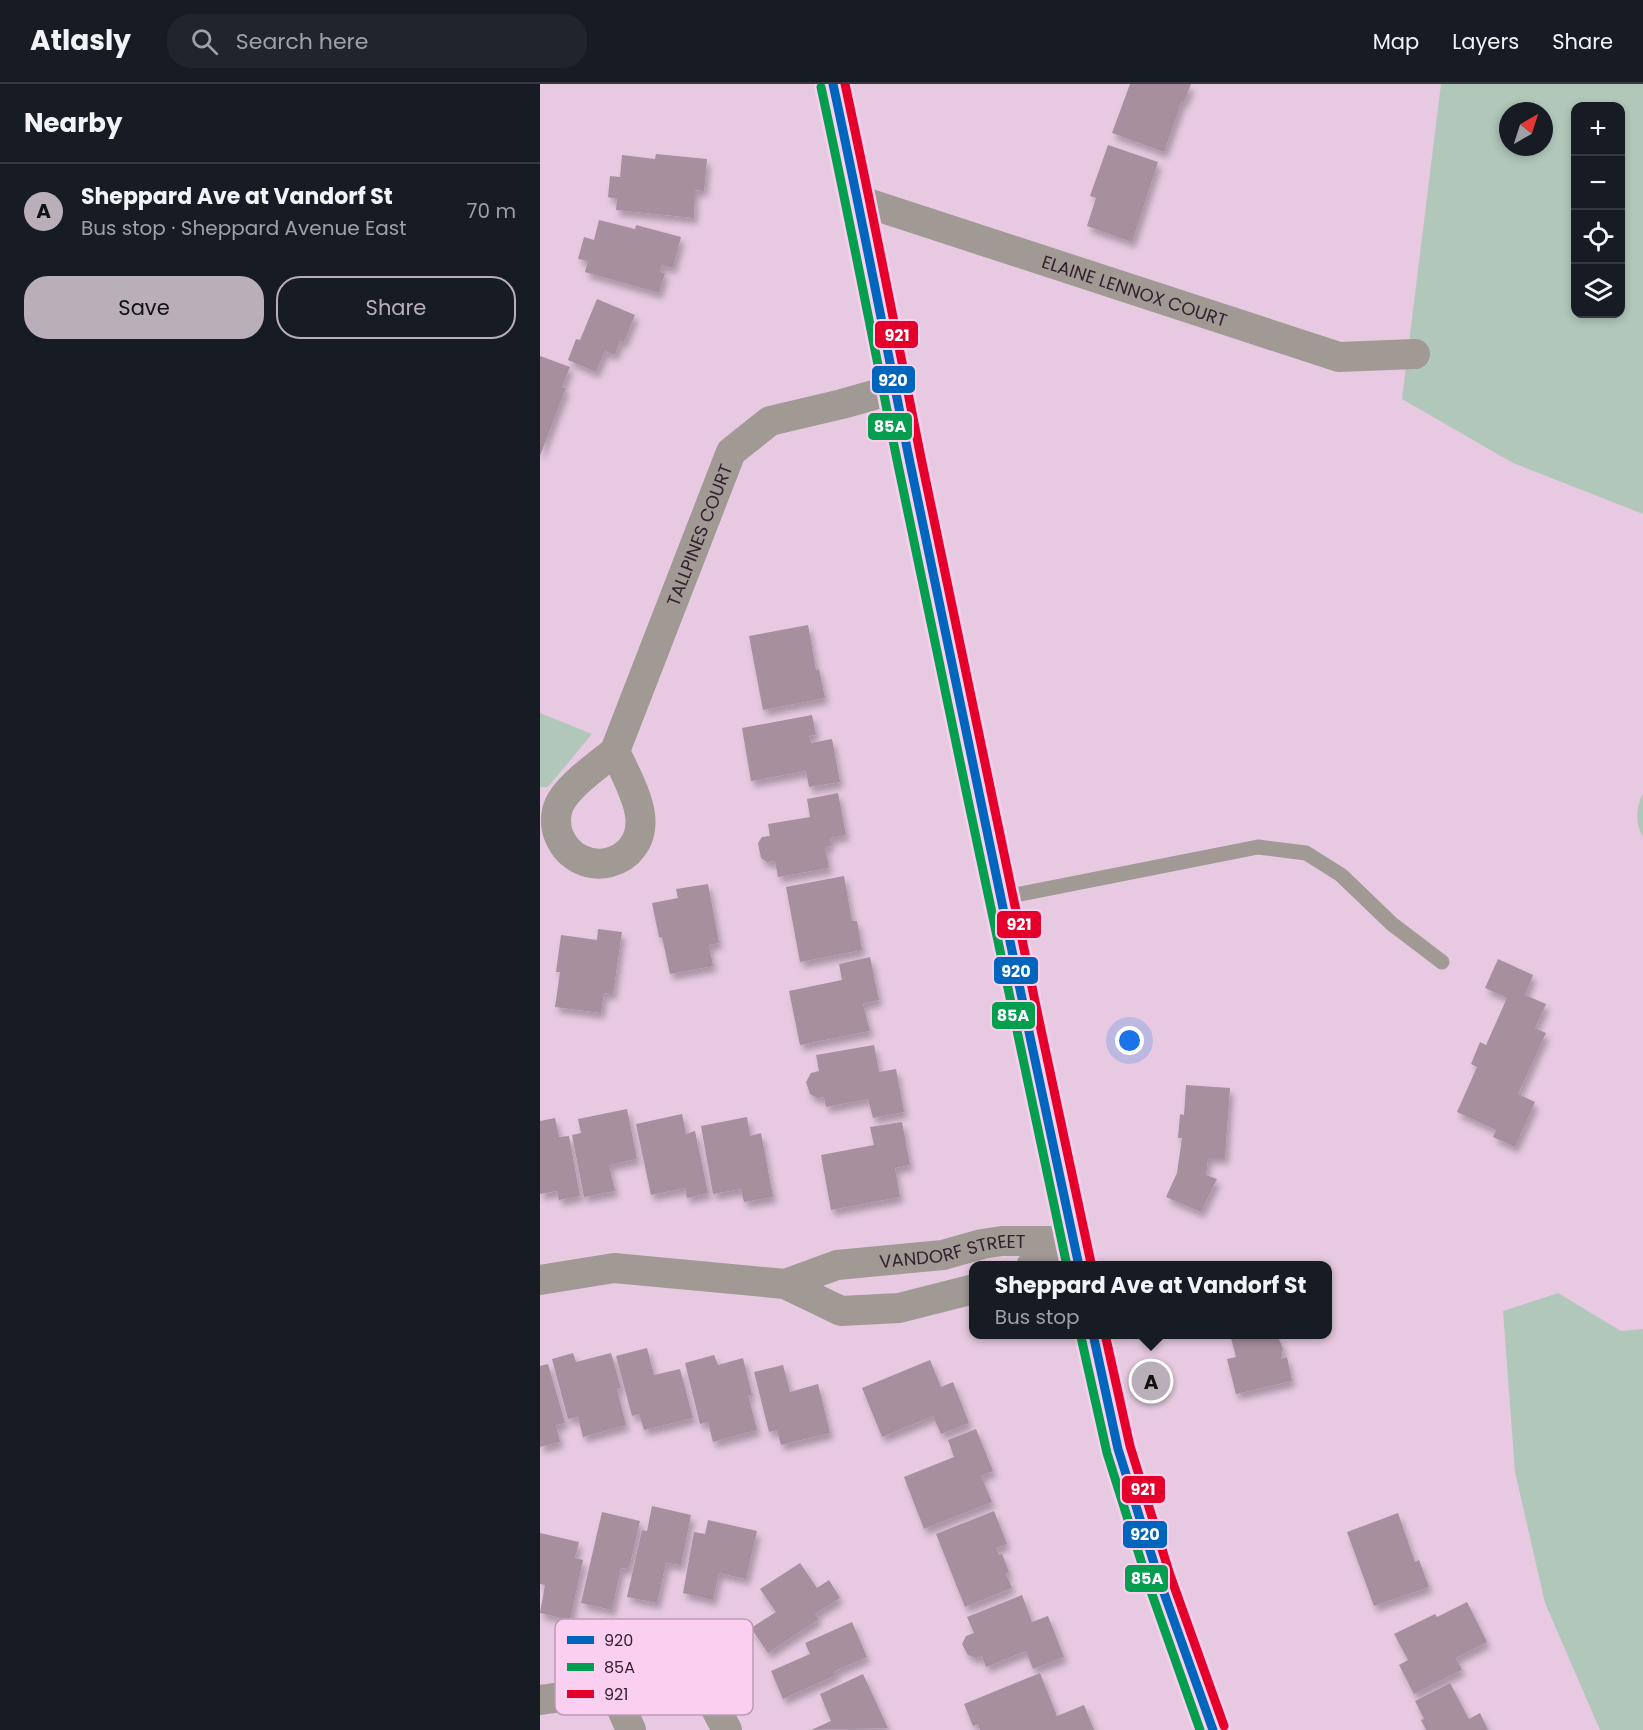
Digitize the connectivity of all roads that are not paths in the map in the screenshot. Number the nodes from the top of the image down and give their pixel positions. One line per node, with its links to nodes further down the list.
1 (833, 84): 2 (main road)
2 (858, 200): 3 (street, ELAINE LENNOX COURT); 4 (main road)
3 (1415, 354)
4 (895, 389): 5 (street, TALLPINES COURT); 6 (main road)
5 (615, 751)
6 (1000, 898): 7 (lane); 8 (main road)
7 (1442, 962)
8 (1077, 1253): 9 (street, VANDORF STREET); 11 (street, VANDORF STREET)
9 (1049, 1261)
10 (540, 1280): 11 (street, VANDORF STREET)
11 (785, 1284): 12 (street, VANDORF STREET)
12 (969, 1290)
13 (1094, 1339): 20 (main road)
14 (555, 1698): 15 (street)
15 (540, 1700)
16 (625, 1715): 18 (street)
17 (719, 1715): 19 (street)
18 (632, 1730)
19 (727, 1730)
20 (1213, 1730)

